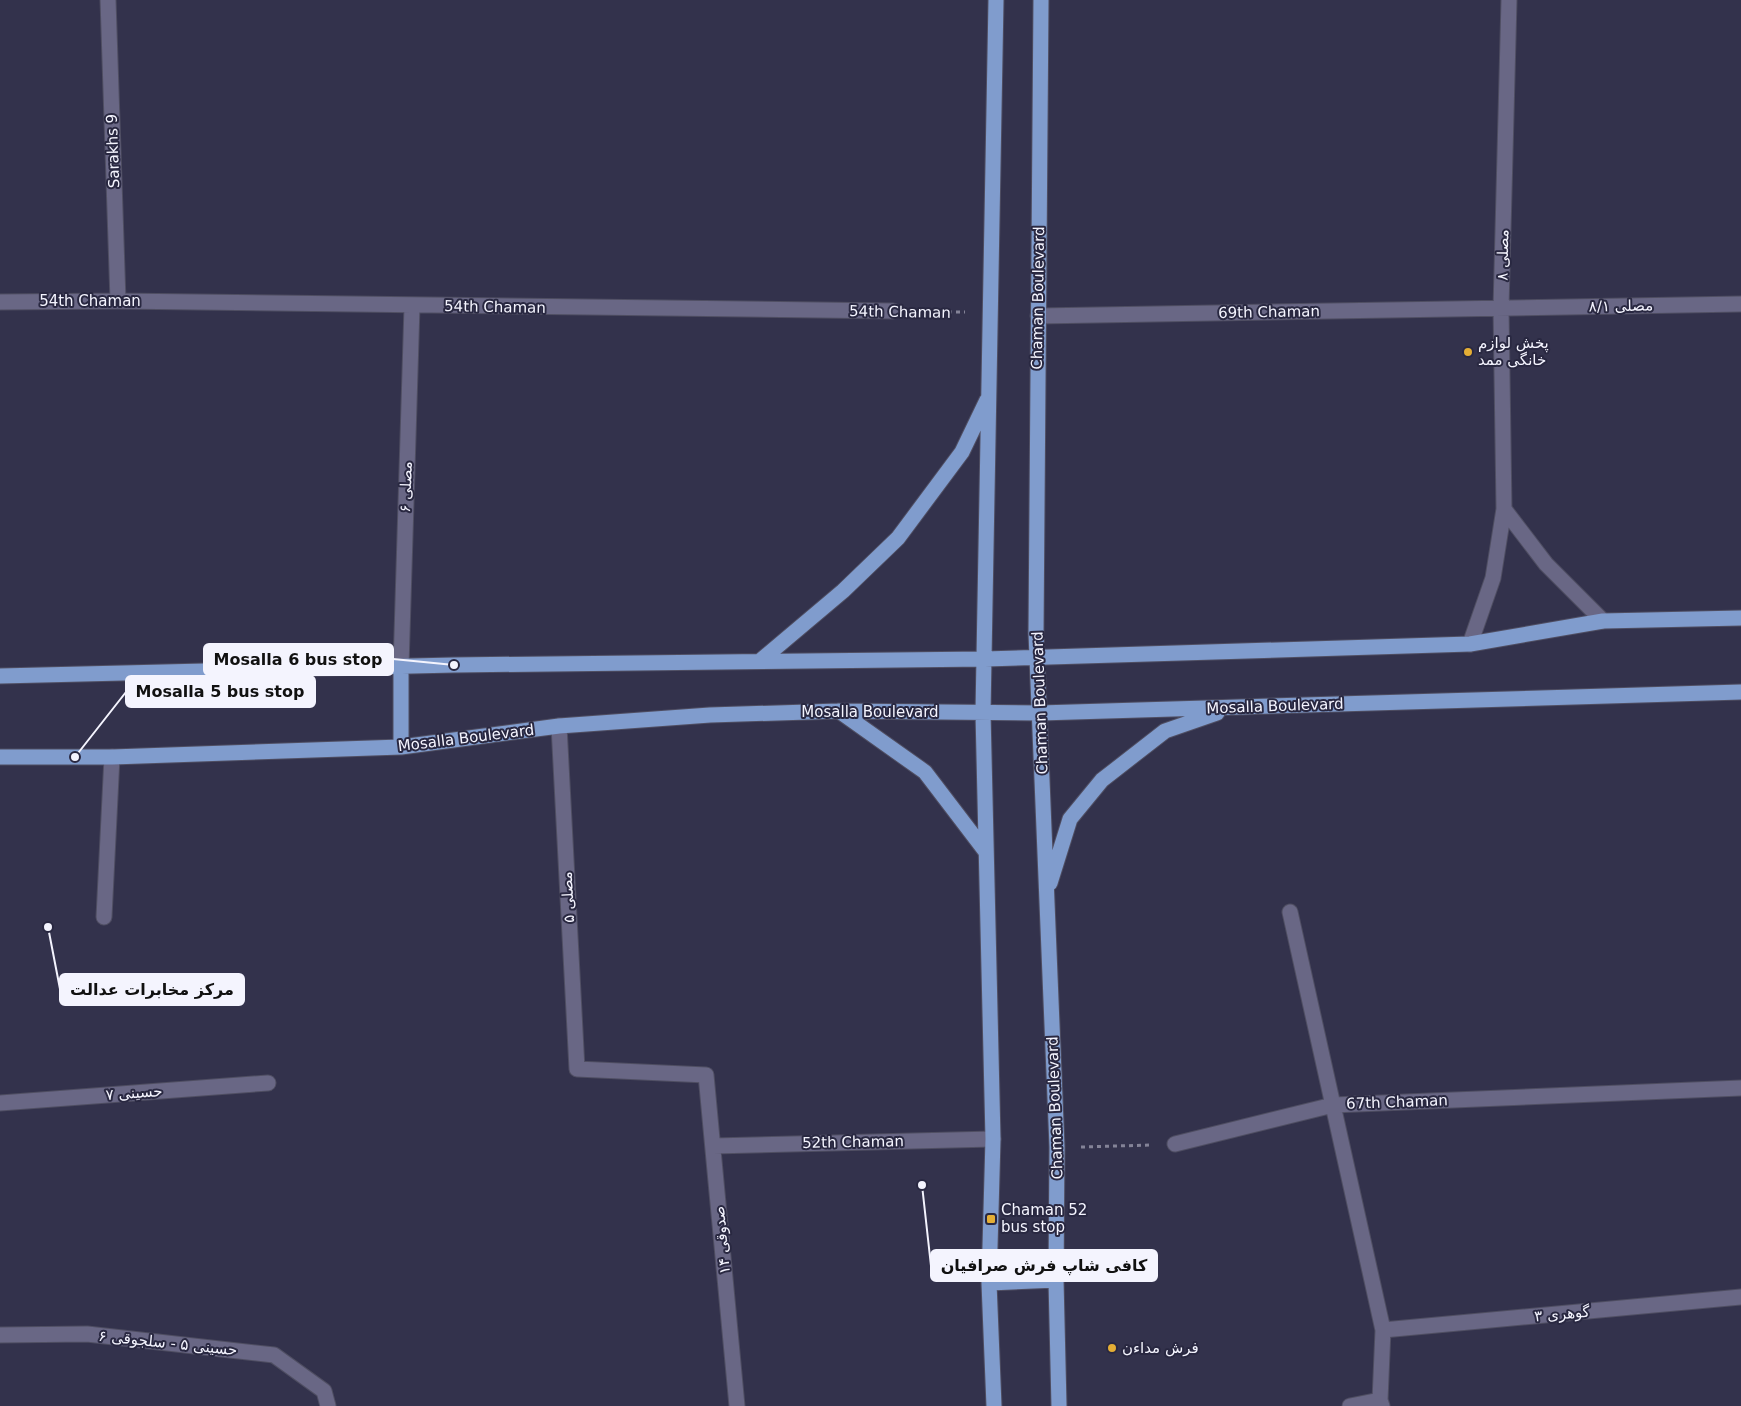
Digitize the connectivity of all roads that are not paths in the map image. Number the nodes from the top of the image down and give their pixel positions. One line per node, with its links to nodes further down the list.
1 (108, 0): 5 (street, Sarakhs 9)
2 (996, 0): 12 (main road)
3 (1041, 0): 11 (main road, Chaman Boulevard)
4 (1509, 0): 9 (street, مصلی ۸)
5 (118, 301): 6 (street, 54th Chaman); 8 (street, 54th Chaman)
6 (0, 302)
7 (1741, 304): 9 (street, مصلی ۸/۱)
8 (412, 306): 10 (street, 54th Chaman); 20 (street, مصلی ۶)
9 (1501, 308): 11 (street, 69th Chaman); 13 (street, مصلی ۸)
10 (893, 312)
11 (1038, 316): 17 (main road, Chaman Boulevard)
12 (989, 396): 18 (main road); 19 (main road)
13 (1504, 509): 15 (street); 16 (street, مصلی ۸)
14 (1741, 618): 15 (main road)
15 (1604, 621): 16 (main road)
16 (1470, 644): 17 (main road)
17 (1038, 657): 18 (main road); 26 (main road, Chaman Boulevard)
18 (985, 659): 19 (main road); 25 (main road)
19 (760, 661): 20 (main road)
20 (401, 667): 21 (main road); 28 (main road)
21 (0, 676)
22 (1741, 692): 23 (main road, Mosalla Boulevard)
23 (1230, 708): 26 (main road, Mosalla Boulevard); 32 (main road)
24 (839, 711): 25 (main road, Mosalla Boulevard); 27 (main road, Mosalla Boulevard); 31 (main road)
25 (983, 713): 26 (main road, Mosalla Boulevard); 31 (main road)
26 (1040, 714): 32 (main road, Chaman Boulevard)
27 (559, 726): 28 (main road, Mosalla Boulevard); 35 (street, مصلی ۵)
28 (401, 747): 30 (main road, Mosalla Boulevard)
29 (0, 757): 30 (main road, Mosalla Boulevard)
30 (112, 757): 34 (street)
31 (986, 852): 40 (main road)
32 (1047, 894): 43 (main road, Chaman Boulevard)
33 (1290, 912): 39 (street)
34 (104, 917)
35 (706, 1075): 42 (street, صدوقی ۱۴)
36 (268, 1083): 38 (street, حسینی ۷)
37 (1741, 1088): 39 (street, 67th Chaman)
38 (0, 1103)
39 (1333, 1105): 41 (street, 67th Chaman); 46 (street)
40 (993, 1139): 42 (street, 52th Chaman); 44 (main road)
41 (1175, 1144)
42 (713, 1146): 50 (street, صدوقی ۱۴)
43 (1056, 1280): 44 (main road); 52 (main road, Chaman Boulevard)
44 (989, 1283): 51 (main road)
45 (1741, 1297): 46 (street, گوهری ۳)
46 (1383, 1330): 49 (street)
47 (0, 1335): 48 (street, حسینی ۵ - سلجوقی ۶)
48 (326, 1399)
49 (1381, 1403): 53 (street)
50 (737, 1406)
51 (994, 1406)
52 (1059, 1406)
53 (1350, 1406)

